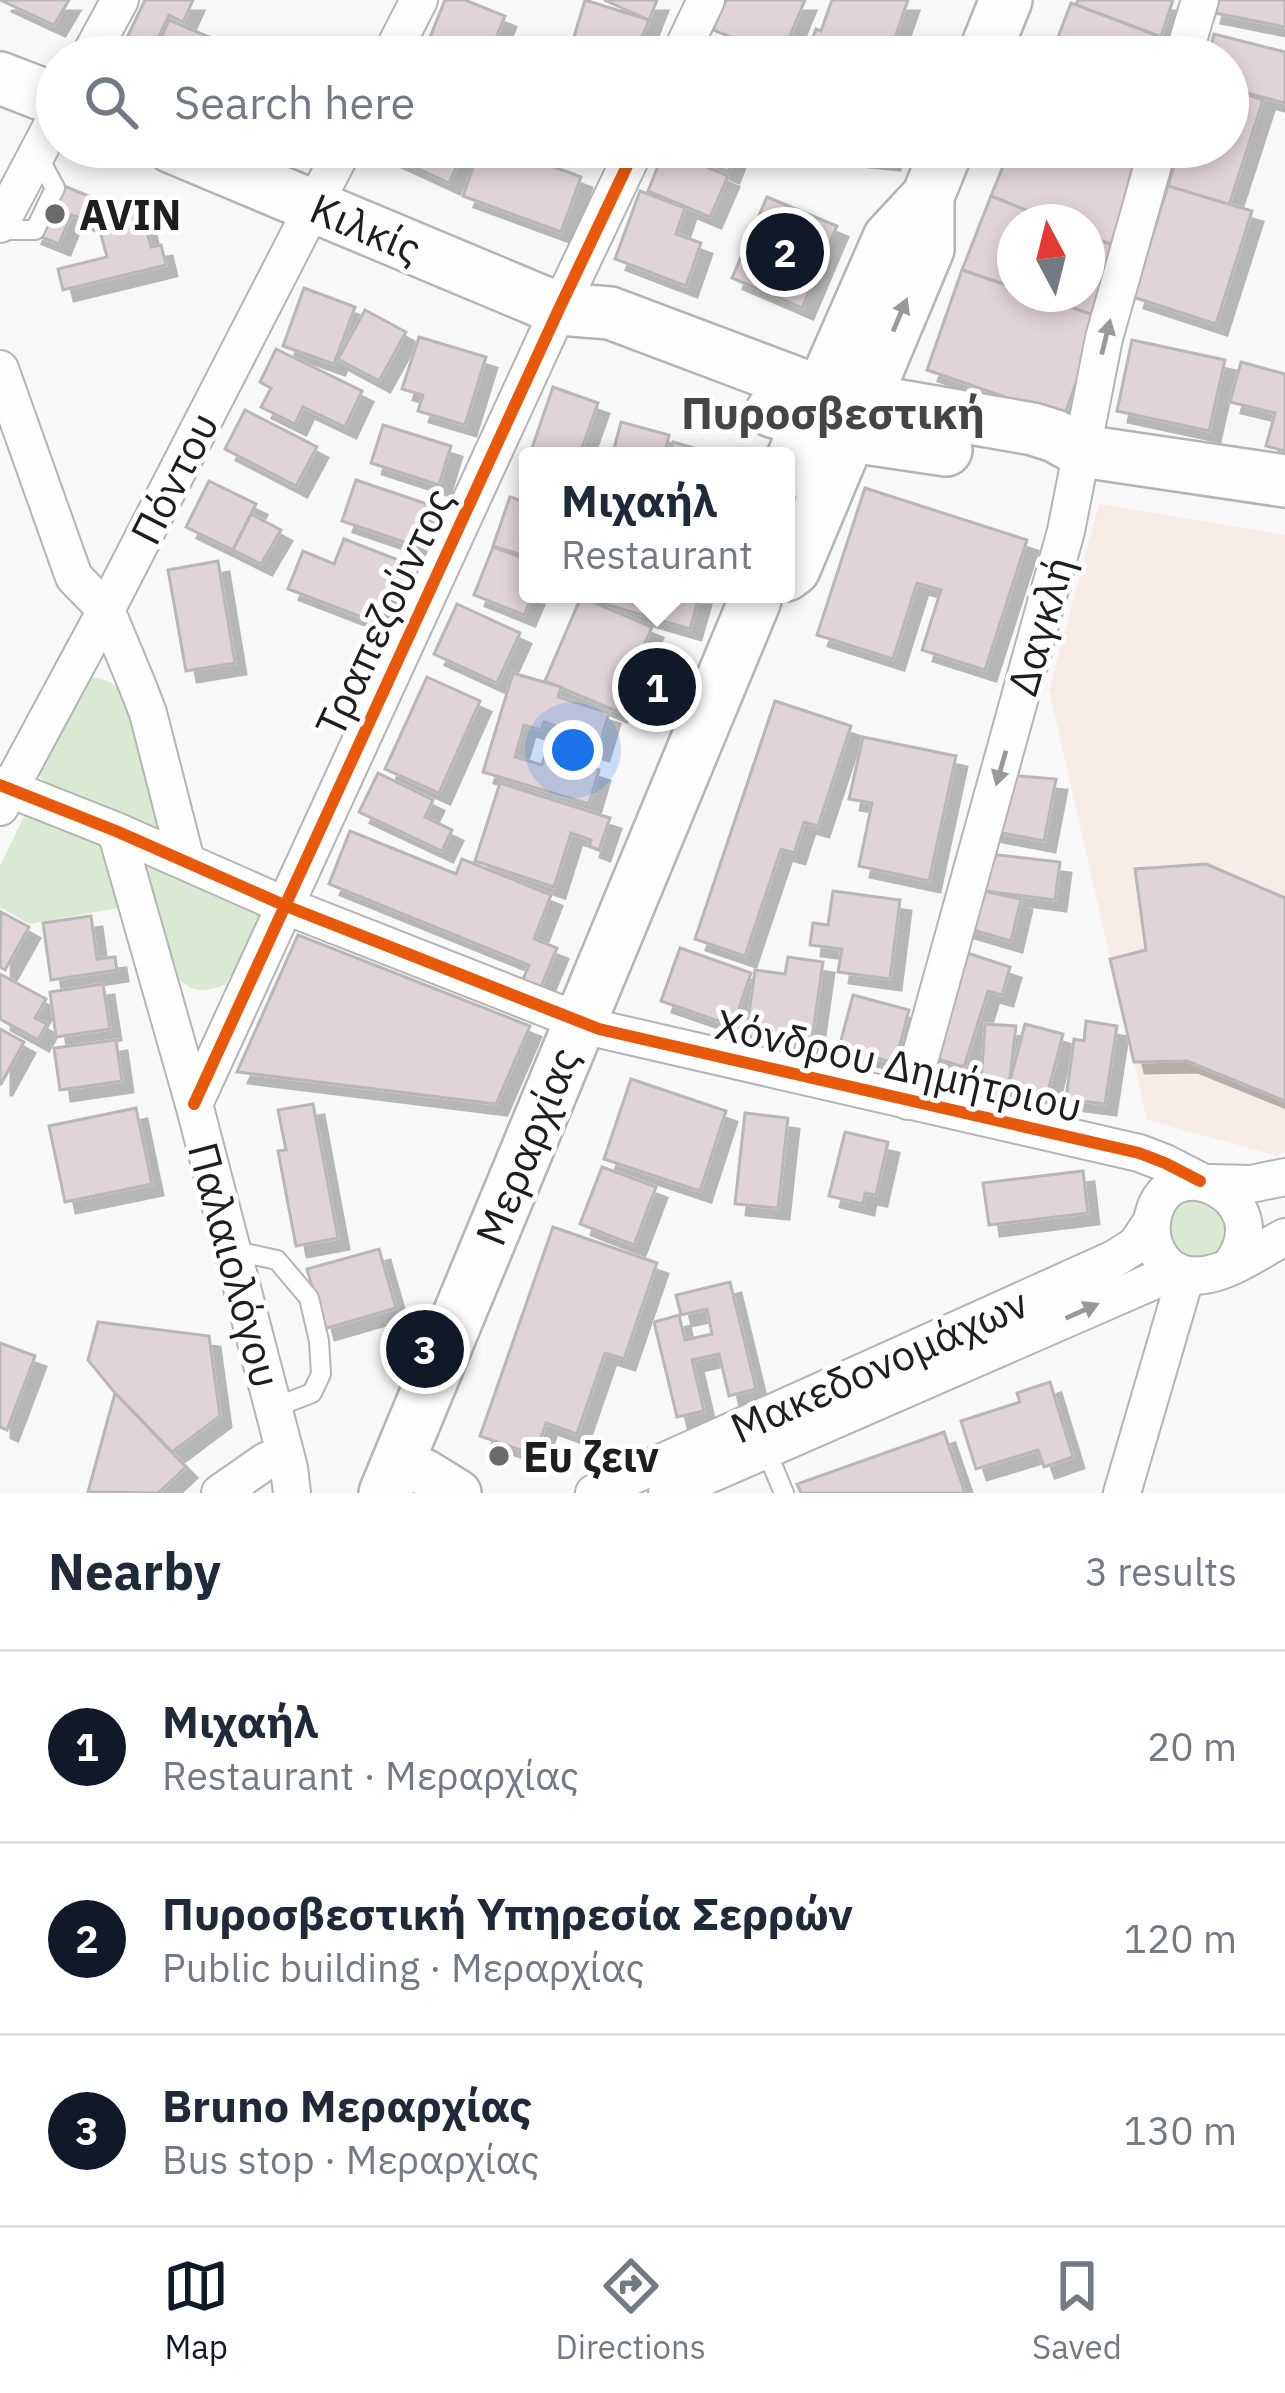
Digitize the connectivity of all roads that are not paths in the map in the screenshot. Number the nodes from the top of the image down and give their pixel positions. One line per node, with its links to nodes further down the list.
1 (120, 0): 6 (street)
2 (419, 0): 7 (street)
3 (706, 0): 8 (street)
4 (1006, 0): 9 (main road)
5 (1200, 0): 10 (street)
6 (100, 36)
7 (401, 36)
8 (689, 36)
9 (991, 36)
10 (1190, 36)
11 (0, 78): 12 (main road)
12 (36, 92)
13 (36, 153): 20 (street)
14 (223, 168): 19 (main road, Κιλκίς)
15 (333, 168): 19 (street, Πόντου)
16 (626, 168): 21 (street, Τραπεζούντος)
17 (939, 168): 23 (main road, Μεραρχίας)
18 (1152, 168): 24 (street, Δαγκλή, one-way to 18)
19 (314, 206): 21 (main road, Κιλκίς); 29 (street, Πόντου)
20 (0, 227)
21 (559, 308): 23 (main road, Κιλκίς); 33 (street, Τραπεζούντος)
22 (0, 369): 29 (street)
23 (835, 414): 24 (main road, Κιλκίς); 25 (main road, Μεραρχίας); 27 (main road, Μεραρχίας)
24 (1082, 451): 26 (main road, Κιλκίς); 35 (street, Δαγκλή, one-way to 35)
25 (795, 462)
26 (1285, 482)
27 (795, 565)
28 (759, 603): 34 (main road, Μεραρχίας)
29 (106, 610): 30 (street, Πόντου); 32 (street)
30 (3, 793): 31 (street, Χόνδρου Δημήτριου)
31 (116, 831): 32 (street, Χόνδρου Δημήτριου); 36 (street, Παλαιολόγου)
32 (186, 862): 33 (street, Χόνδρου Δημήτριου)
33 (286, 906): 34 (street, Χόνδρου Δημήτριου); 36 (street, Τραπεζούντος)
34 (578, 1022): 35 (street, Χόνδρου Δημήτριου); 47 (main road, Μεραρχίας)
35 (908, 1101): 38 (street, Χόνδρου Δημήτριου)
36 (194, 1104): 41 (street, Παλαιολόγου)
37 (1285, 1177): 38 (street)
38 (1205, 1182): 39 (street); 42 (street)
39 (1152, 1221): 43 (street); 51 (street, Μακεδονομάχων)
40 (1285, 1237): 42 (street)
41 (231, 1250): 44 (street, Παλαιολόγου); 44 (lane)
42 (1230, 1266): 43 (street)
43 (1181, 1273): 45 (street, Μακεδονομάχων, one-way to 43); 54 (street)
44 (272, 1408): 46 (street, Παλαιολόγου)
45 (766, 1450): 52 (street, Μακεδονομάχων); 53 (lane)
46 (285, 1453): 48 (street); 49 (street, Παλαιολόγου)
47 (391, 1478): 50 (street)
48 (220, 1493)
49 (292, 1493)
50 (458, 1493)
51 (594, 1493)
52 (667, 1493)
53 (784, 1493)
54 (1122, 1493)

